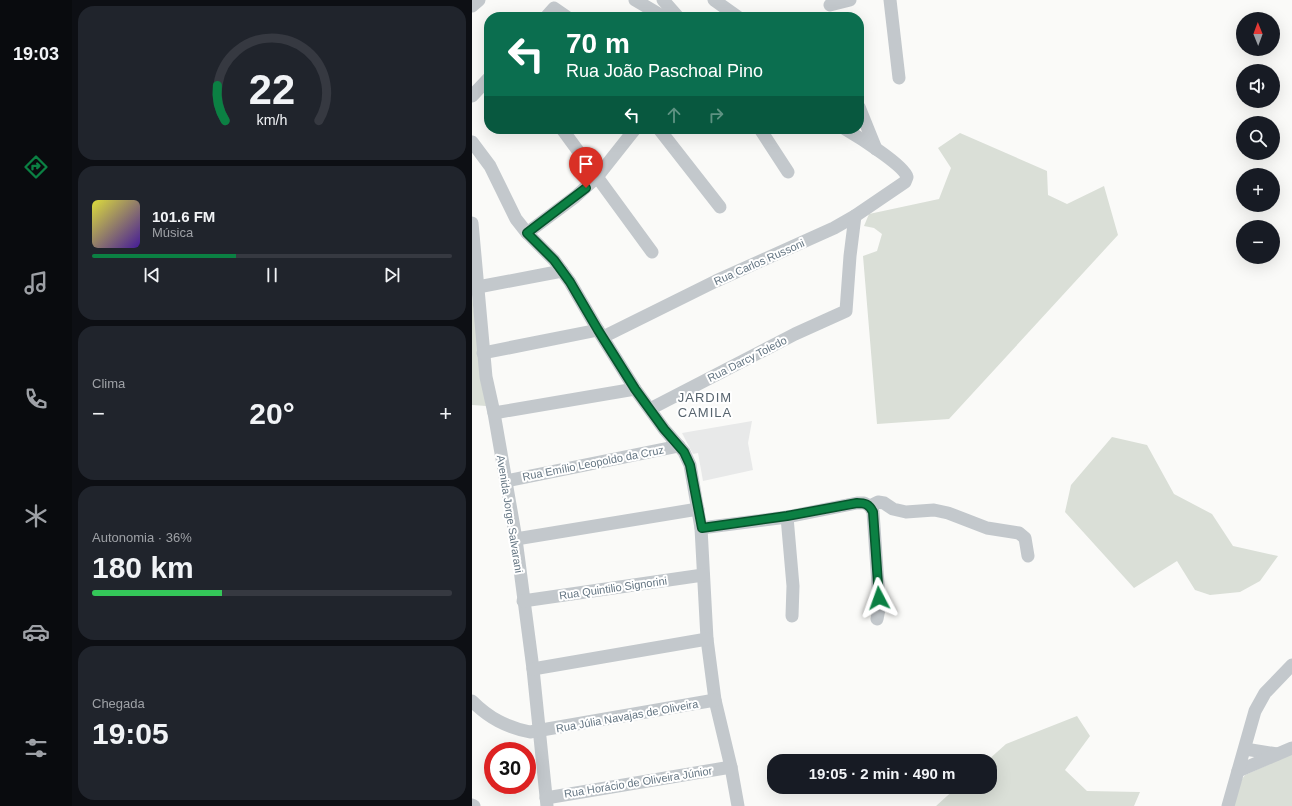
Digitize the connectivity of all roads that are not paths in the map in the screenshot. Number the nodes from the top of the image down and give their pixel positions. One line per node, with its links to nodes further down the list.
1 (479, 0): 7 (street)
2 (635, 0): 9 (street)
3 (663, 0): 10 (street)
4 (714, 0): 11 (street)
5 (850, 0): 8 (street)
6 (890, 0): 12 (street)
7 (472, 6)
8 (831, 7)
9 (655, 12)
10 (674, 12)
11 (731, 12)
12 (899, 78)
13 (484, 83): 14 (street)
14 (472, 96)
15 (864, 119): 22 (street)
16 (566, 134): 24 (street)
17 (631, 134): 24 (street)
18 (663, 134): 25 (street)
19 (763, 134): 23 (street)
20 (853, 134): 22 (street)
21 (472, 142): 28 (street)
22 (876, 149): 26 (street, Rua Carlos Russoni)
23 (788, 172)
24 (597, 177): 28 (street); 29 (street)
25 (720, 207)
26 (855, 216): 32 (street, Rua Carlos Russoni); 35 (street, Rua Darcy Toledo)
27 (472, 223): 31 (street, Avenida Jorge Salvarani)
28 (527, 233): 30 (street)
29 (652, 252)
30 (562, 271): 31 (street); 32 (street)
31 (478, 287): 33 (street, Avenida Jorge Salvarani)
32 (600, 333): 33 (street, Rua Carlos Russoni); 34 (street)
33 (483, 353): 36 (street, Avenida Jorge Salvarani)
34 (635, 389): 35 (street); 36 (street)
35 (650, 409): 37 (street)
36 (494, 413): 38 (street, Avenida Jorge Salvarani)
37 (679, 446): 38 (street, Rua Emílio Leopoldo da Cruz); 40 (street)
38 (506, 481): 43 (street, Avenida Jorge Salvarani)
39 (870, 506): 41 (street); 44 (street); 48 (street)
40 (698, 509): 42 (street); 43 (street)
41 (787, 516): 42 (street); 47 (street)
42 (702, 528): 45 (street)
43 (516, 539): 46 (street, Avenida Jorge Salvarani)
44 (1028, 556)
45 (703, 574): 46 (street, Rua Quintilio Signorini); 49 (street)
46 (523, 601): 51 (street, Avenida Jorge Salvarani)
47 (792, 616)
48 (877, 619)
49 (707, 639): 51 (street); 52 (street)
50 (1292, 665): 56 (street)
51 (533, 669): 54 (street, Avenida Jorge Salvarani)
52 (715, 700): 54 (street, Rua Júlia Navajas de Oliveira); 58 (street)
53 (472, 701): 54 (street, Rua Júlia Navajas de Oliveira)
54 (539, 731): 60 (street, Avenida Jorge Salvarani)
55 (1292, 748): 57 (street)
56 (1244, 749): 57 (street); 59 (street)
57 (1277, 754): 59 (street)
58 (731, 767): 60 (street, Rua Horácio de Oliveira Júnior); 61 (street)
59 (1238, 771): 62 (street)
60 (546, 802)
61 (738, 806)
62 (1228, 806)

